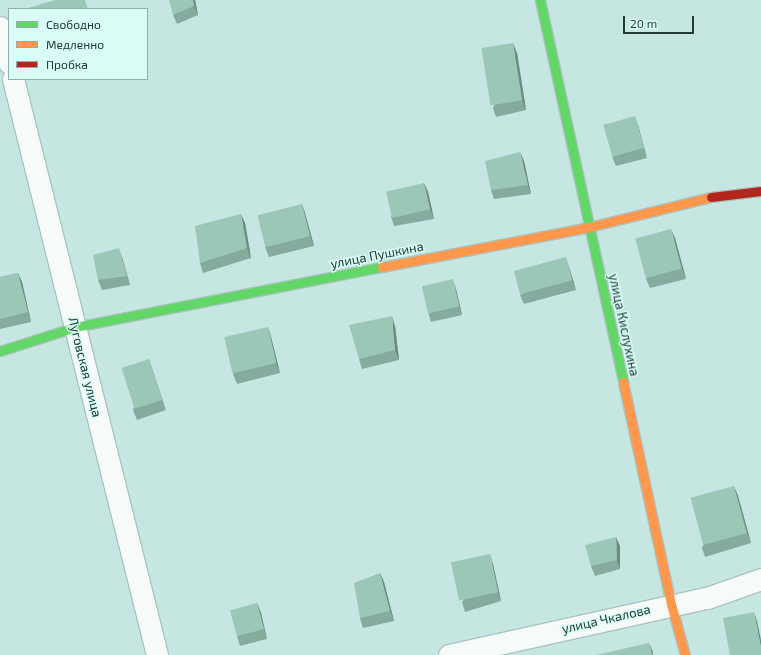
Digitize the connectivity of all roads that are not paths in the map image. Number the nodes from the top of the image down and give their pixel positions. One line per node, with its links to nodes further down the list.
1 (540, 0): 6 (street, улица Кислухина)
2 (0, 27): 3 (street)
3 (8, 59)
4 (13, 80): 7 (street, Луговская улица)
5 (761, 192): 6 (street, улица Пушкина)
6 (589, 227): 7 (street, улица Пушкина); 10 (street, улица Кислухина)
7 (75, 327): 8 (street, улица Пушкина); 11 (street, Луговская улица)
8 (0, 351)
9 (761, 580): 10 (street, улица Чкалова)
10 (672, 604): 12 (street, улица Чкалова); 13 (street, улица Кислухина)
11 (157, 655)
12 (449, 655)
13 (685, 655)

